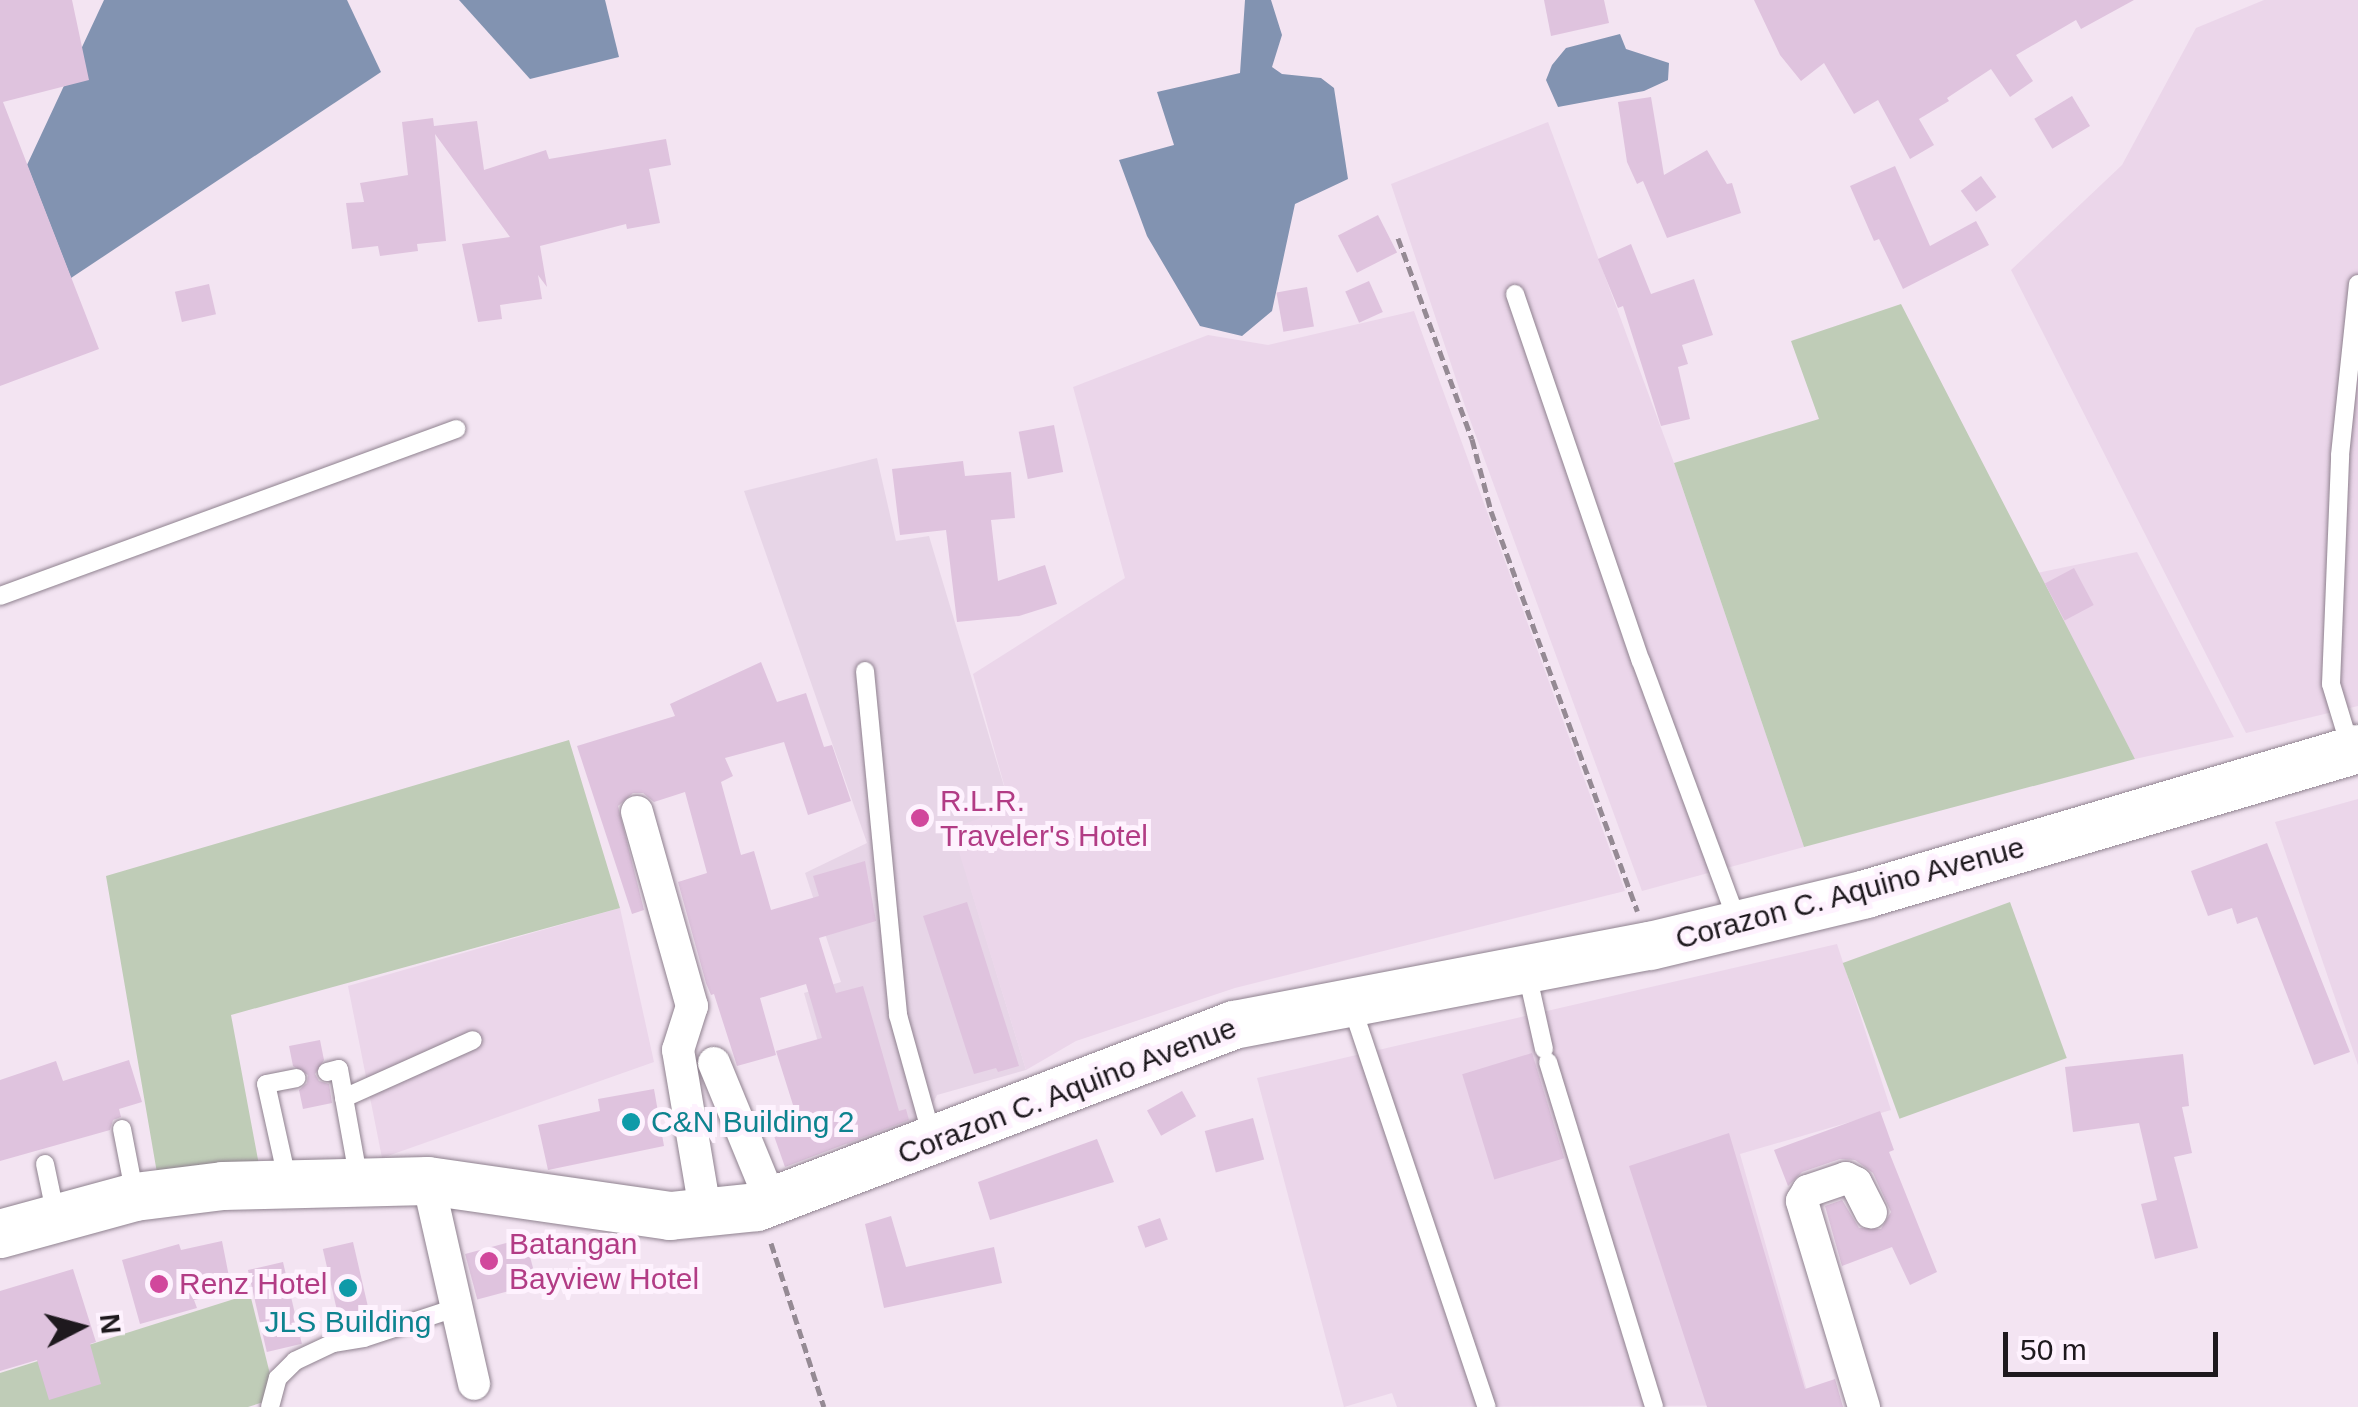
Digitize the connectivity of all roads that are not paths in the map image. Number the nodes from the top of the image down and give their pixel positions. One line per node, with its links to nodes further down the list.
1 (2358, 284): 6 (lane)
2 (1516, 294): 8 (lane)
3 (456, 429): 4 (lane)
4 (0, 596)
5 (865, 671): 17 (lane)
6 (2354, 749): 8 (main road, Corazon C. Aquino Avenue)
7 (637, 812): 25 (street)
8 (1739, 926): 9 (main road, Corazon C. Aquino Avenue)
9 (1526, 968): 10 (main road, Corazon C. Aquino Avenue); 32 (lane)
10 (1350, 1002): 17 (main road, Corazon C. Aquino Avenue); 31 (lane)
11 (473, 1040): 15 (lane)
12 (714, 1063): 23 (street)
13 (327, 1072): 15 (lane)
14 (296, 1078): 21 (lane)
15 (344, 1098): 19 (lane)
16 (122, 1130): 22 (lane)
17 (933, 1141): 23 (main road, Corazon C. Aquino Avenue)
18 (45, 1164): 26 (lane)
19 (359, 1181): 20 (main road, Corazon C. Aquino Avenue); 21 (main road, Corazon C. Aquino Avenue)
20 (428, 1181): 25 (main road, Corazon C. Aquino Avenue); 28 (street)
21 (288, 1184): 22 (main road, Corazon C. Aquino Avenue)
22 (135, 1197): 26 (main road, Corazon C. Aquino Avenue)
23 (765, 1206): 25 (main road, Corazon C. Aquino Avenue)
24 (1871, 1212): 33 (street)
25 (706, 1215)
26 (56, 1217): 27 (main road, Corazon C. Aquino Avenue)
27 (0, 1234)
28 (455, 1308): 29 (street); 30 (lane)
29 (474, 1384)
30 (270, 1407)
31 (1486, 1407)
32 (1654, 1407)
33 (1864, 1407)

